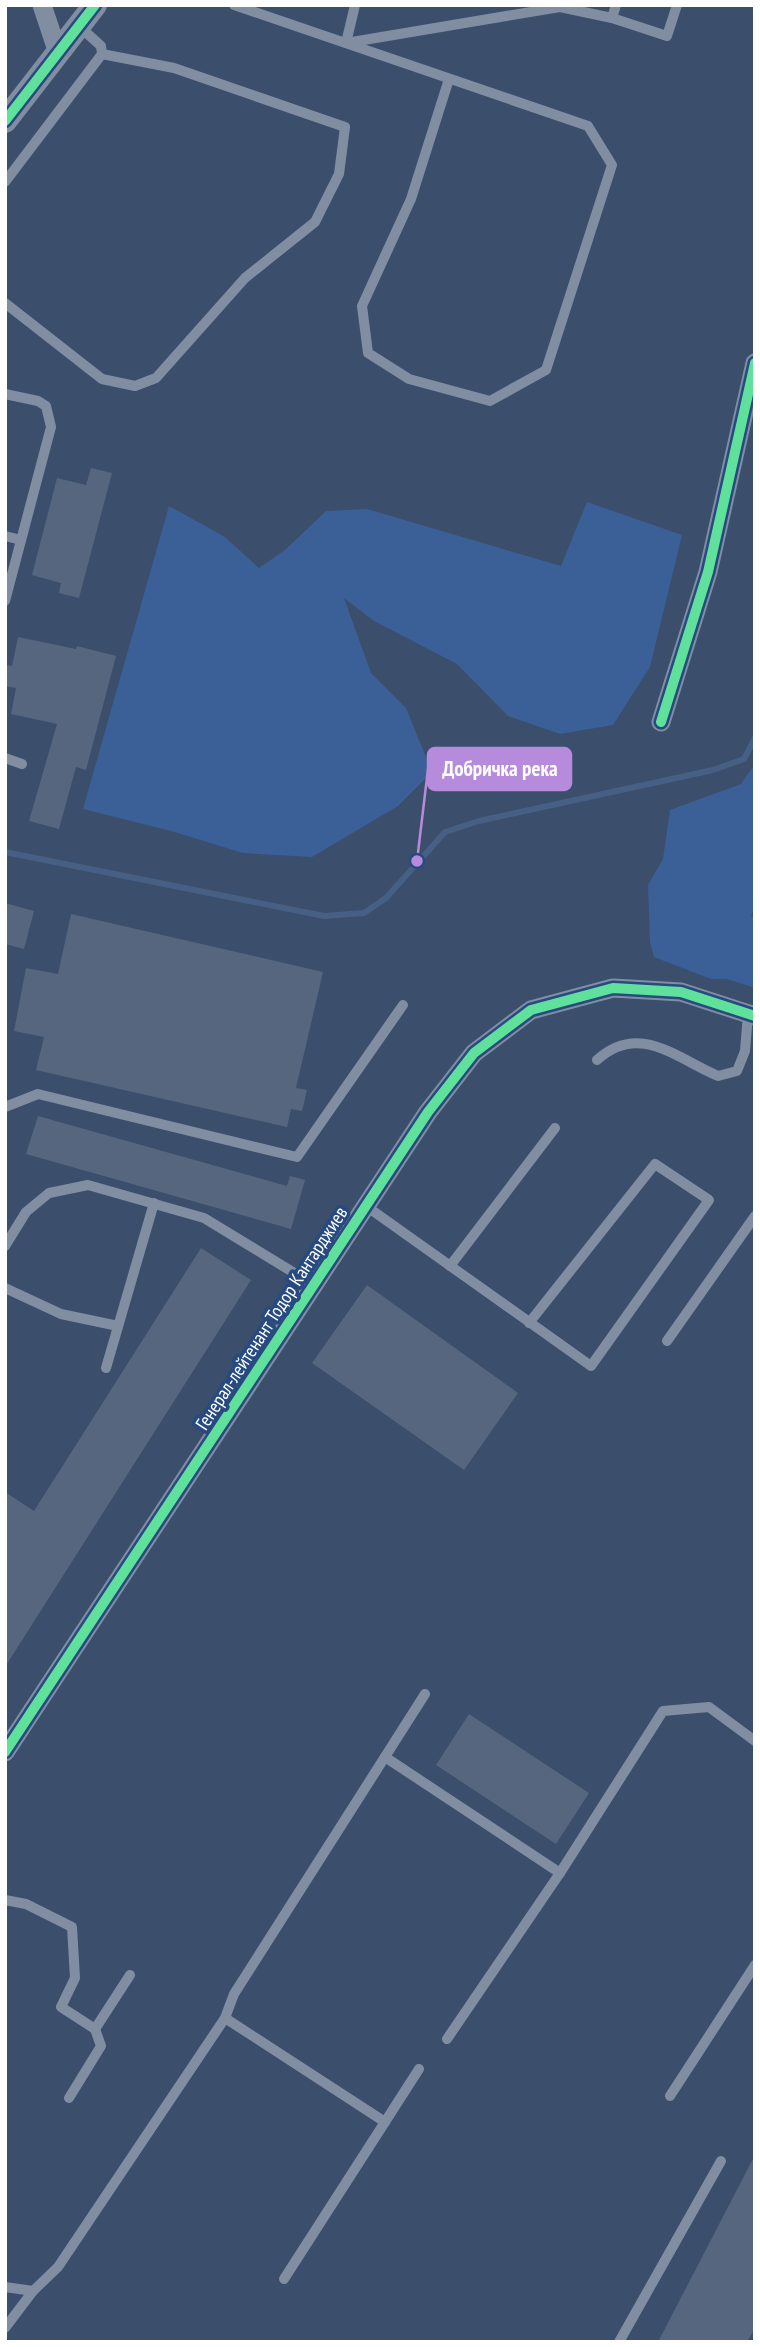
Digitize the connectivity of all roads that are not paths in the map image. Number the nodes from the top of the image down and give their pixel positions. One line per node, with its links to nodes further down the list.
1 (42, 5): 13 (street)
2 (95, 5): 11 (street)
3 (234, 5): 12 (lane)
4 (355, 5): 12 (lane)
5 (491, 5): 9 (lane)
6 (616, 5): 10 (lane)
7 (677, 5): 10 (lane)
8 (560, 6): 9 (lane); 10 (lane)
9 (488, 18): 12 (lane)
10 (612, 18)
11 (79, 26): 13 (street); 14 (lane)
12 (346, 43): 15 (lane)
13 (58, 53): 16 (street)
14 (102, 54): 17 (lane); 18 (lane)
15 (449, 79): 15 (lane)
16 (5, 121)
17 (5, 182)
18 (5, 303)
19 (755, 363): 24 (street)
20 (5, 394): 22 (lane)
21 (5, 536): 22 (lane)
22 (21, 540): 23 (lane)
23 (5, 601)
24 (661, 722)
25 (5, 758): 26 (lane)
26 (22, 764)
27 (403, 1006): 30 (lane)
28 (751, 1015): 29 (lane); 33 (street, Генерал-лейтенант Тодор Кантарджиев)
29 (597, 1060)
30 (5, 1107)
31 (555, 1128): 36 (lane)
32 (154, 1203): 35 (lane); 37 (lane); 40 (lane)
33 (366, 1206): 36 (lane); 37 (street, Генерал-лейтенант Тодор Кантарджиев)
34 (755, 1216): 41 (lane)
35 (5, 1246)
36 (450, 1266): 39 (lane)
37 (314, 1284): 45 (street, Генерал-лейтенант Тодор Кантарджиев)
38 (5, 1288): 40 (lane)
39 (529, 1322): 39 (lane)
40 (118, 1326): 42 (lane)
41 (667, 1341)
42 (106, 1368)
43 (425, 1694): 46 (lane)
44 (755, 1741): 47 (lane)
45 (5, 1752)
46 (385, 1757): 47 (lane); 51 (lane)
47 (560, 1872): 53 (lane)
48 (5, 1900): 52 (lane)
49 (755, 1965): 55 (lane)
50 (130, 1975): 52 (lane)
51 (225, 2018): 57 (lane); 61 (lane)
52 (95, 2029): 56 (lane)
53 (447, 2039)
54 (419, 2069): 57 (lane)
55 (670, 2096)
56 (69, 2098)
57 (385, 2122): 59 (lane)
58 (721, 2161): 63 (lane)
59 (284, 2279)
60 (5, 2287): 61 (lane)
61 (33, 2291): 62 (lane)
62 (5, 2328)
63 (619, 2342)

